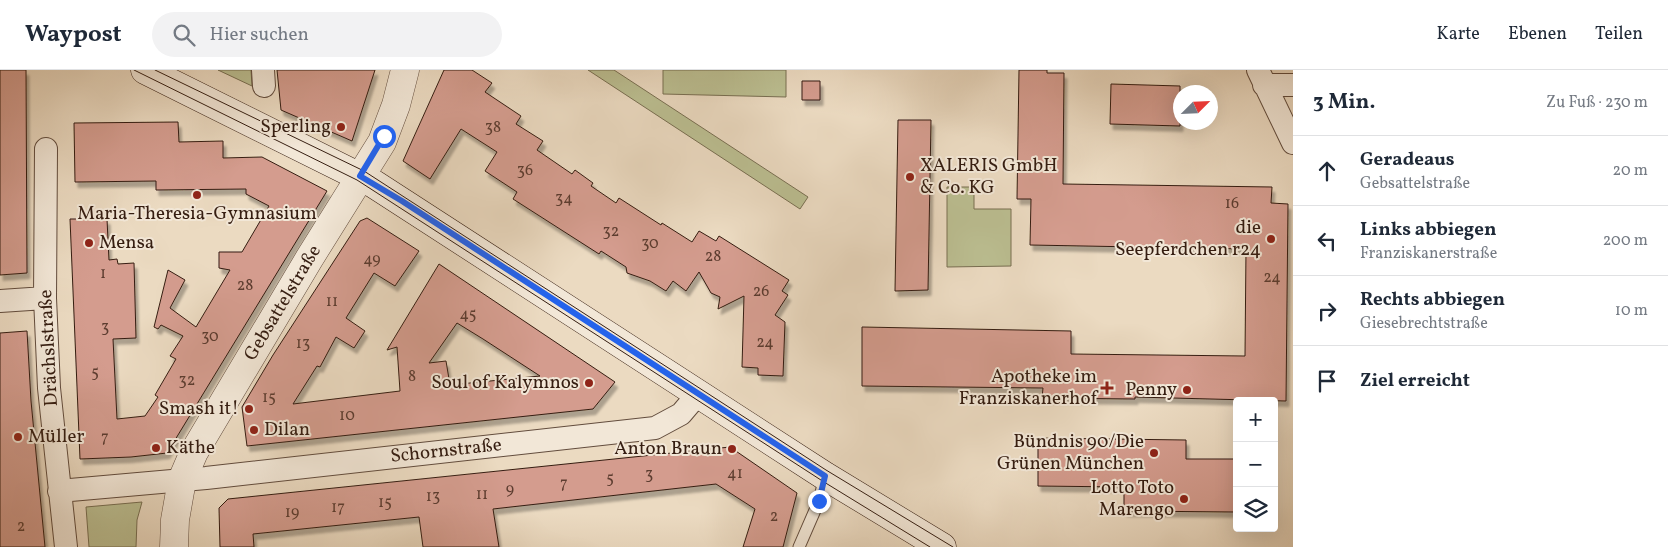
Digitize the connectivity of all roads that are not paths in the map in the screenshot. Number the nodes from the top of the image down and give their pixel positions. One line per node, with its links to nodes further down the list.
1 (145, 70): 7 (main road)
2 (405, 70): 7 (main road, Gebsattelstraße)
3 (1261, 78): 4 (street); 5 (street)
4 (1293, 85)
5 (1293, 143)
6 (46, 149): 8 (street, Drächslstraße)
7 (360, 176): 10 (main road); 12 (main road, Gebsattelstraße)
8 (45, 298): 9 (street); 13 (street, Drächslstraße)
9 (0, 301)
10 (698, 394): 11 (main road); 12 (street, Schornstraße)
11 (825, 476): 16 (lane); 17 (main road)
12 (182, 480): 13 (street, Schornstraße); 15 (main road, Gebsattelstraße)
13 (60, 491): 14 (street, Drächslstraße)
14 (66, 547)
15 (174, 547)
16 (798, 547)
17 (942, 547)

